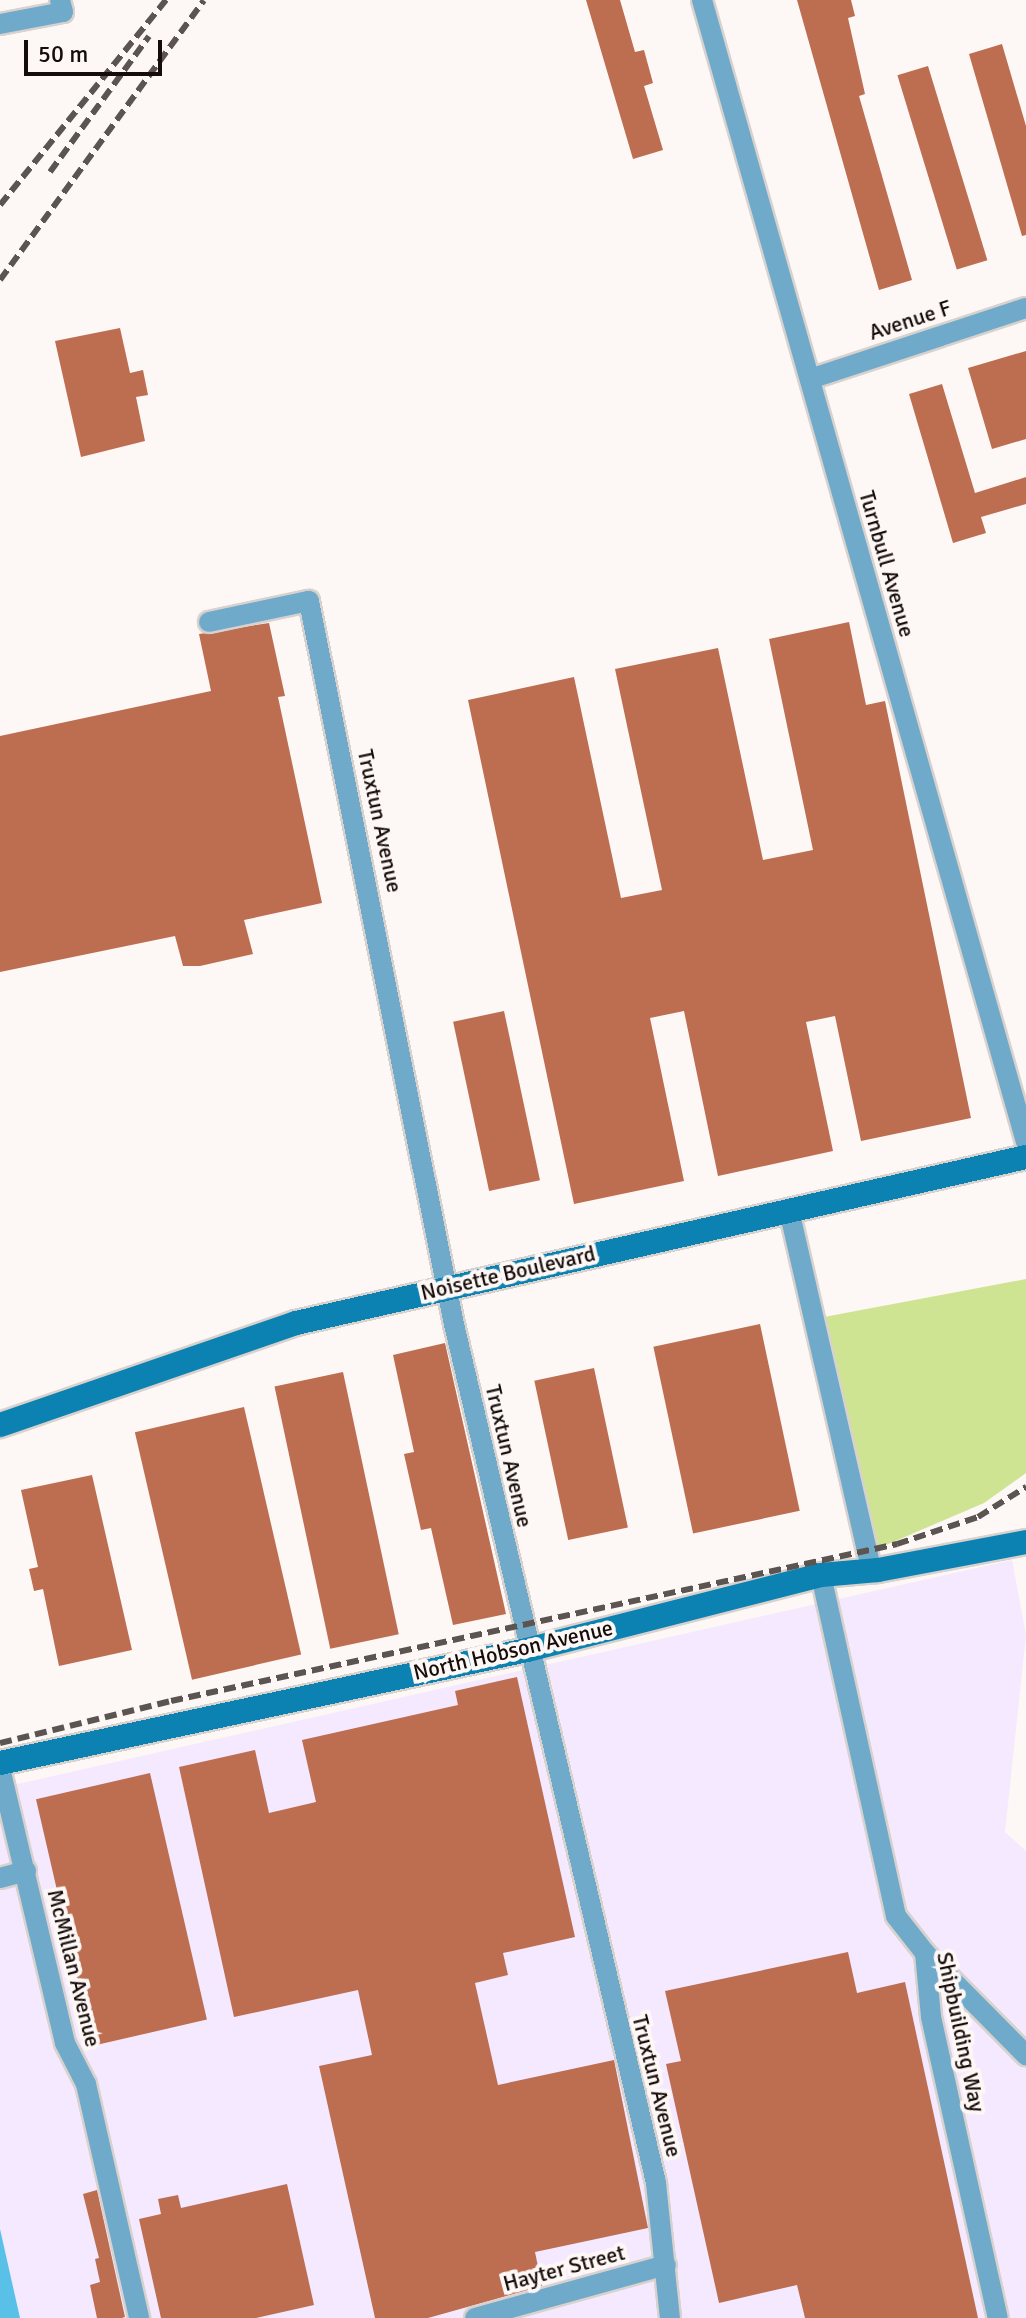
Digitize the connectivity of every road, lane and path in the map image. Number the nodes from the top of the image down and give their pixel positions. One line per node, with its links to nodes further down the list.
1 (702, 0): 5 (street, Turnbull Avenue)
2 (61, 6): 3 (street)
3 (0, 24)
4 (1026, 308): 5 (street, Avenue F)
5 (810, 379): 7 (street, Turnbull Avenue)
6 (209, 622): 10 (street, Truxtun Avenue)
7 (1026, 1142)
8 (1026, 1157): 9 (street, Noisette Boulevard)
9 (789, 1210): 10 (street, Noisette Boulevard); 13 (street)
10 (446, 1287): 11 (street, Noisette Boulevard); 15 (street, Truxtun Avenue)
11 (0, 1425)
12 (1026, 1542): 13 (street, North Hobson Avenue)
13 (872, 1571): 14 (street, North Hobson Avenue)
14 (821, 1575): 15 (street, North Hobson Avenue); 19 (street, Shipbuilding Way)
15 (527, 1650): 16 (street, North Hobson Avenue); 21 (street, Truxtun Avenue)
16 (0, 1766): 17 (street, McMillan Avenue)
17 (26, 1871): 18 (street); 22 (street, McMillan Avenue)
18 (0, 1878)
19 (925, 1953): 20 (street); 25 (street, Shipbuilding Way)
20 (1026, 2055)
21 (666, 2265): 23 (street, Hayter Street); 24 (street, Truxtun Avenue)
22 (139, 2318)
23 (475, 2318)
24 (670, 2318)
25 (998, 2318)

